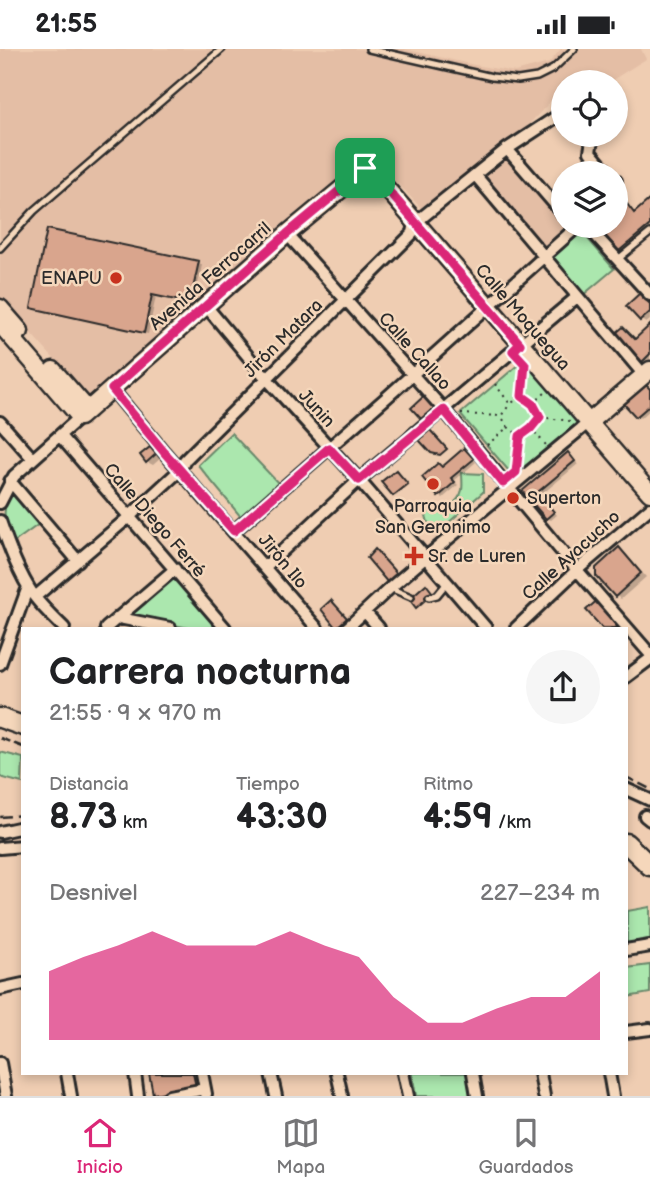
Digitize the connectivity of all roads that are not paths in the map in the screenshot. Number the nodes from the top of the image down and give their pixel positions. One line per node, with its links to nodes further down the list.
1 (222, 49): 14 (lane)
2 (369, 49): 3 (lane)
3 (574, 49)
4 (551, 120): 5 (street, Jirón Matara)
5 (508, 149): 7 (street, Jirón Matara); 8 (street)
6 (368, 167): 9 (street, Calle Moquegua); 11 (street, Avenida Ferrocarril)
7 (476, 176): 9 (street, Jirón Matara); 15 (street)
8 (551, 200)
9 (415, 223): 19 (street, Jirón Matara); 21 (street, Calle Moquegua)
10 (650, 233): 16 (lane)
11 (287, 234): 19 (street, Calle Callao); 20 (street, Avenida Ferrocarril)
12 (563, 238): 15 (street)
13 (598, 238): 16 (street)
14 (0, 248)
15 (543, 257): 18 (street); 21 (street)
16 (617, 260): 17 (street)
17 (650, 295)
18 (577, 297): 24 (street); 26 (street)
19 (346, 300): 25 (street, Calle Callao); 27 (street, Jirón Matara)
20 (206, 306): 27 (street, Junin); 28 (street, Avenida Ferrocarril)
21 (488, 306): 24 (street, Calle Moquegua); 25 (street)
22 (0, 308): 30 (street)
23 (0, 324): 30 (street)
24 (517, 347): 29 (street); 32 (street, Calle Moquegua)
25 (413, 374): 29 (street, Calle Callao); 34 (street)
26 (648, 376): 32 (street)
27 (267, 379): 34 (street, Junin); 36 (street, Jirón Matara)
28 (112, 389): 30 (street, Avenida Ferrocarril); 36 (street, Jirón Ilo)
29 (444, 410): 37 (street); 39 (street, Calle Callao)
30 (84, 414): 33 (street)
31 (0, 422): 35 (street)
32 (583, 423): 39 (street); 40 (street, Calle Moquegua)
33 (60, 436): 35 (street); 43 (street, Calle Diego Ferré)
34 (329, 448): 37 (street, Junin); 45 (street)
35 (33, 459): 38 (street)
36 (180, 470): 43 (street, Jirón Matara); 45 (street, Jirón Ilo)
37 (359, 480): 46 (street, Junin); 48 (street)
38 (10, 481): 41 (street); 47 (street)
39 (506, 486): 46 (street); 50 (street, Calle Callao)
40 (650, 493)
41 (0, 503)
42 (650, 508): 50 (street, Calle Ayacucho)
43 (129, 517): 47 (street, Jirón Matara); 49 (street, Calle Diego Ferré)
44 (0, 521): 52 (street)
45 (234, 531): 48 (street, Jirón Ilo)
46 (425, 558): 51 (street, Junin); 53 (street)
47 (78, 561): 54 (street, Jirón Matara)
48 (265, 567): 63 (street, Jirón Ilo)
49 (175, 569): 58 (street); 62 (street, Calle Diego Ferré)
50 (577, 570): 67 (street, Calle Ayacucho); 68 (street, Calle Callao)
51 (446, 584): 56 (lane); 66 (street, Junin)
52 (28, 587): 54 (street); 71 (street)
53 (390, 588): 55 (lane); 57 (street)
54 (35, 597): 59 (street)
55 (411, 597)
56 (429, 597)
57 (365, 612): 64 (street); 65 (street)
58 (119, 618): 60 (street); 61 (street)
59 (63, 627)
60 (107, 627)
61 (165, 627)
62 (224, 627)
63 (316, 627)
64 (348, 627)
65 (378, 627)
66 (485, 627)
67 (517, 627)
68 (625, 627)
69 (628, 630): 70 (street, Calle Callao)
70 (650, 656): 72 (street)
71 (0, 664)
72 (628, 675)
73 (0, 718): 74 (main road)
74 (21, 725)
75 (0, 726): 76 (main road)
76 (21, 733)
77 (628, 790): 78 (street)
78 (650, 800)
79 (21, 827): 80 (street)
80 (0, 832)
81 (628, 845): 84 (main road)
82 (21, 846): 83 (street)
83 (0, 848)
84 (650, 866)
85 (650, 946): 86 (street)
86 (628, 950)
87 (21, 984): 88 (street)
88 (0, 989)
89 (650, 1029): 90 (street)
90 (628, 1033)
91 (0, 1063): 102 (street)
92 (67, 1075): 103 (street)
93 (135, 1075): 104 (street)
94 (202, 1075): 101 (street)
95 (271, 1075): 106 (street)
96 (337, 1075): 107 (street)
97 (403, 1075): 108 (street)
98 (472, 1075): 109 (street)
99 (540, 1075): 110 (street)
100 (610, 1075): 111 (street)
101 (206, 1093): 105 (street)
102 (6, 1096)
103 (71, 1096)
104 (138, 1096)
105 (169, 1096)
106 (276, 1096)
107 (342, 1096)
108 (408, 1096)
109 (477, 1096)
110 (544, 1096)
111 (613, 1096)

